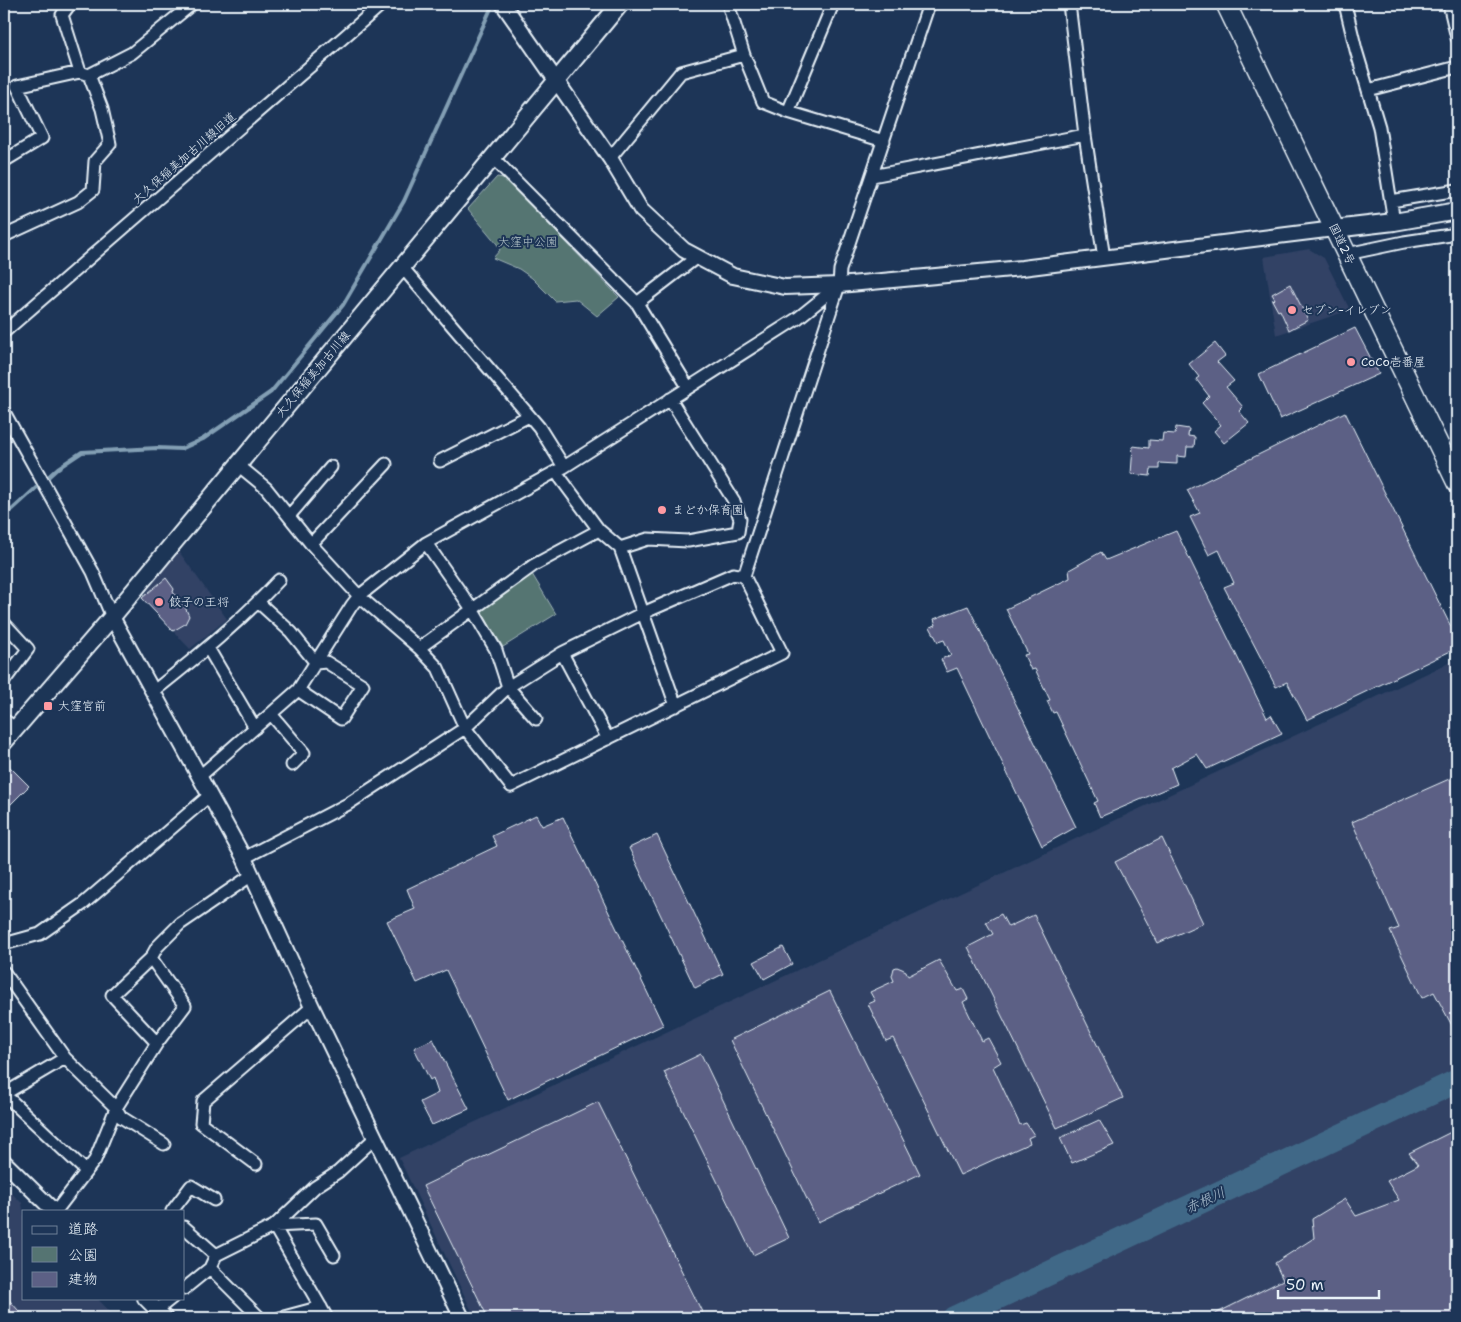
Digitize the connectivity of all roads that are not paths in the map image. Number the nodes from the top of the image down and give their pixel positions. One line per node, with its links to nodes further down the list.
1 (70, 4): 16 (street)
2 (192, 4): 16 (street)
3 (382, 4): 39 (street, 大久保稲美加古川線旧道)
4 (503, 4): 17 (street)
5 (620, 4): 17 (main road, 大久保稲美加古川線)
6 (728, 4): 14 (street)
7 (833, 4): 19 (street)
8 (930, 4): 21 (street)
9 (1068, 4): 20 (street)
10 (1226, 4): 30 (highway, 国道2号)
11 (1345, 4): 18 (street)
12 (1448, 4): 13 (street)
13 (1457, 38)
14 (744, 55): 19 (street); 23 (street)
15 (1457, 67): 18 (street)
16 (84, 73): 24 (street); 32 (street)
17 (556, 82): 22 (main road, 大久保稲美加古川線); 23 (street)
18 (1368, 90): 27 (street)
19 (788, 112): 21 (street)
20 (1084, 135): 25 (street); 35 (street)
21 (884, 141): 25 (street)
22 (493, 158): 36 (main road, 大久保稲美加古川線); 38 (street)
23 (610, 158): 34 (street)
24 (4, 161)
25 (872, 176): 37 (street)
26 (1457, 190): 27 (street)
27 (1391, 201): 29 (street)
28 (1457, 210): 29 (main road)
29 (1394, 222): 30 (main road)
30 (1334, 229): 33 (highway, 国道2号); 35 (street)
31 (1457, 234): 33 (street)
32 (4, 236)
33 (1347, 254): 49 (highway, 国道2号)
34 (697, 257): 37 (street); 38 (street)
35 (1104, 258): 37 (street)
36 (402, 267): 43 (street); 46 (main road, 大久保稲美加古川線)
37 (839, 285): 40 (street); 52 (street)
38 (637, 303): 40 (street)
39 (4, 332)
40 (688, 387): 41 (street)
41 (670, 399): 48 (street); 51 (street)
42 (4, 412): 63 (street)
43 (529, 416): 44 (street); 48 (street)
44 (440, 461)
45 (386, 464): 55 (street)
46 (238, 465): 50 (street); 63 (main road, 大久保稲美加古川線)
47 (331, 467): 50 (street)
48 (560, 469): 53 (street); 54 (street)
49 (1457, 483)
50 (289, 516): 55 (street)
51 (740, 518): 52 (street); 56 (street)
52 (760, 527): 57 (street)
53 (599, 530): 56 (street); 61 (street)
54 (426, 543): 59 (street); 61 (street)
55 (311, 544): 59 (street)
56 (620, 548): 62 (street)
57 (744, 576): 62 (street); 73 (street)
58 (279, 580): 60 (street)
59 (360, 596): 66 (street); 68 (street)
60 (258, 602): 65 (street); 68 (street)
61 (472, 609): 66 (street); 70 (street)
62 (643, 613): 67 (street); 73 (street)
63 (112, 617): 72 (street); 76 (main road, 大久保稲美加古川線)
64 (4, 622): 69 (street)
65 (208, 648): 72 (street); 77 (street)
66 (419, 648): 78 (street)
67 (562, 653): 70 (street); 79 (street)
68 (316, 663): 71 (street); 71 (street)
69 (4, 681)
70 (508, 687): 75 (street); 78 (street)
71 (298, 690): 74 (street)
72 (154, 691): 82 (street)
73 (676, 706): 79 (street)
74 (271, 714): 77 (street); 81 (street)
75 (536, 719)
76 (10, 724): 80 (main road, 大久保稲美加古川線)
77 (255, 728): 82 (street)
78 (465, 728): 79 (street); 84 (street)
79 (608, 739)
80 (4, 742)
81 (292, 765)
82 (200, 776): 83 (street)
83 (210, 795): 84 (street); 86 (street)
84 (244, 858): 85 (street)
85 (252, 875): 87 (street); 89 (street)
86 (4, 944)
87 (151, 958): 90 (street); 90 (street)
88 (4, 972): 91 (street)
89 (312, 1007): 93 (street); 96 (street)
90 (157, 1043): 92 (street)
91 (65, 1058): 92 (street); 97 (street)
92 (116, 1108): 94 (street); 97 (street)
93 (375, 1138): 102 (street); 115 (street)
94 (164, 1144)
95 (4, 1162): 99 (street)
96 (256, 1164)
97 (86, 1171): 100 (street)
98 (214, 1200): 101 (street)
99 (54, 1210)
100 (56, 1210)
101 (173, 1210)
102 (274, 1226): 104 (street); 105 (street); 110 (street)
103 (185, 1228): 104 (street)
104 (216, 1255): 106 (street)
105 (334, 1255)
106 (210, 1268): 107 (street); 112 (street)
107 (185, 1288)
108 (147, 1300): 111 (street)
109 (171, 1300): 111 (street)
110 (321, 1307): 113 (street); 114 (street)
111 (161, 1314)
112 (260, 1318)
113 (280, 1318)
114 (327, 1318)
115 (462, 1318)

